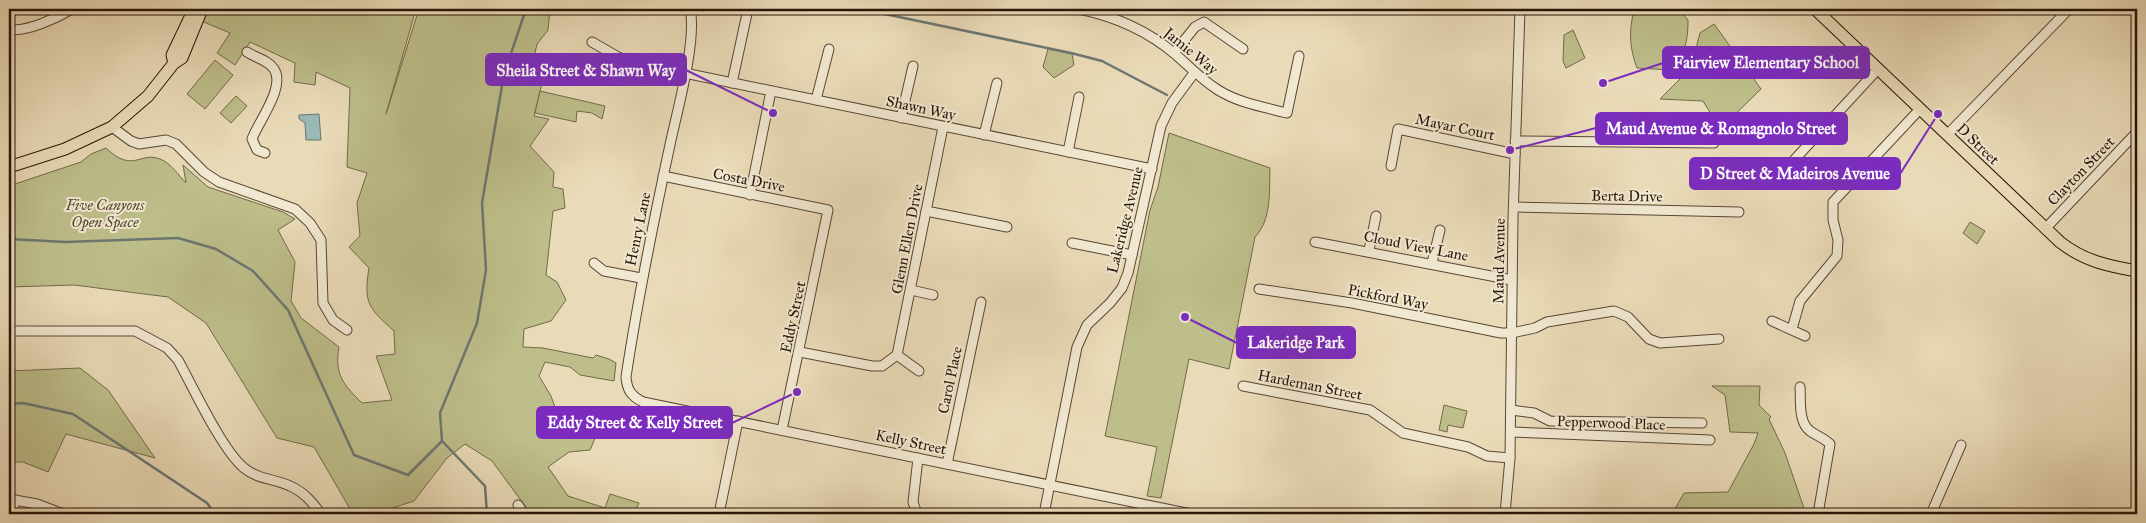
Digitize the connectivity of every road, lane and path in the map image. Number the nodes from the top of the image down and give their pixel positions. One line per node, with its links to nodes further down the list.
1 (72, 9): 10 (street)
2 (194, 9): 17 (main road)
3 (202, 9): 17 (main road)
4 (690, 9): 20 (street, Henry Lane)
5 (748, 9): 22 (street)
6 (1079, 9): 15 (street, Jamie Way)
7 (1520, 9): 34 (street, Maud Avenue)
8 (1815, 9): 19 (main road, D Street)
9 (2069, 9): 33 (street)
10 (9, 29)
11 (592, 42): 20 (street, Shawn Way)
12 (829, 49): 26 (street)
13 (1243, 49): 15 (street)
14 (247, 52): 37 (street)
15 (1174, 53): 21 (street, Jamie Way)
16 (1300, 56): 21 (street, Jamie Way)
17 (174, 63): 29 (main road)
18 (913, 66): 28 (street)
19 (1878, 69): 27 (main road, D Street); 42 (street)
20 (685, 72): 22 (street, Shawn Way); 43 (street, Henry Lane)
21 (1194, 73): 41 (street, Lakeridge Avenue)
22 (732, 82): 24 (street, Shawn Way)
23 (997, 83): 32 (street)
24 (770, 91): 26 (street, Shawn Way); 44 (street)
25 (1079, 97): 36 (street)
26 (816, 100): 28 (street, Shawn Way)
27 (1920, 109): 33 (main road, D Street); 67 (street)
28 (901, 118): 30 (street, Shawn Way)
29 (112, 127): 40 (main road); 68 (street)
30 (943, 127): 32 (street, Shawn Way); 47 (street, Glenn Ellen Drive)
31 (2137, 132): 51 (street, Clayton Street)
32 (984, 135): 36 (street, Shawn Way)
33 (1947, 135): 51 (main road, D Street)
34 (1515, 141): 35 (street); 38 (street, Maud Avenue)
35 (1714, 143)
36 (1068, 152): 41 (street, Shawn Way)
37 (266, 153)
38 (1515, 154): 39 (street, Mayar Court); 45 (street, Maud Avenue)
39 (1391, 166)
40 (9, 167)
41 (1152, 169): 56 (street, Lakeridge Avenue)
42 (1783, 172)
43 (663, 176): 44 (street, Costa Drive); 60 (street, Henry Lane)
44 (750, 195): 46 (street, Costa Drive)
45 (1514, 207): 48 (street, Berta Drive); 61 (street, Maud Avenue)
46 (828, 210): 73 (street, Eddy Street)
47 (926, 211): 50 (street); 62 (street, Glenn Ellen Drive)
48 (1739, 212)
49 (1376, 216): 55 (street)
50 (1007, 227)
51 (2045, 229): 59 (main road, D Street)
52 (1440, 230): 58 (street)
53 (1315, 242): 55 (street, Cloud View Lane)
54 (1072, 243): 56 (street)
55 (1369, 250): 58 (street, Cloud View Lane)
56 (1132, 255): 89 (street, Lakeridge Avenue)
57 (594, 263): 60 (street)
58 (1432, 263): 61 (street, Cloud View Lane)
59 (2137, 271)
60 (641, 278): 78 (street, Henry Lane)
61 (1512, 280): 70 (street, Maud Avenue)
62 (911, 290): 64 (street); 74 (street, Glenn Ellen Drive)
63 (1259, 290): 70 (street, Pickford Way)
64 (933, 295)
65 (981, 302): 88 (street, Carol Place)
66 (1772, 321): 67 (street)
67 (1792, 329): 71 (street)
68 (347, 330)
69 (9, 331): 95 (street)
70 (1512, 333): 72 (street, Pickford Way); 79 (street, Maud Avenue)
71 (1805, 336)
72 (1719, 339)
73 (800, 352): 74 (street); 82 (street, Eddy Street)
74 (897, 355): 75 (street)
75 (919, 371)
76 (1244, 386): 87 (street, Hardeman Street)
77 (1800, 387): 104 (street)
78 (629, 392): 80 (street, Kelly Street)
79 (1511, 410): 81 (street); 83 (street, Maud Avenue)
80 (738, 421): 82 (street, Kelly Street); 97 (street)
81 (1702, 423)
82 (782, 430): 86 (street, Kelly Street)
83 (1511, 432): 84 (street, Pepperwood Place); 87 (street, Maud Avenue)
84 (1710, 440)
85 (1961, 445): 105 (street)
86 (918, 458): 88 (street, Kelly Street); 98 (street)
87 (1510, 458): 101 (street, Maud Avenue)
88 (947, 464): 89 (street, Kelly Street)
89 (1048, 485): 92 (street, Kelly Street); 99 (street, Lakeridge Avenue)
90 (12, 500): 93 (street); 94 (street)
91 (518, 505): 96 (street)
92 (1150, 510): 100 (street, Kelly Street)
93 (12, 514)
94 (63, 514)
95 (321, 514)
96 (524, 514)
97 (719, 514)
98 (918, 514)
99 (1044, 514)
100 (1191, 514)
101 (1506, 514)
102 (1627, 514): 103 (street)
103 (1636, 514)
104 (1818, 514)
105 (1931, 514)

